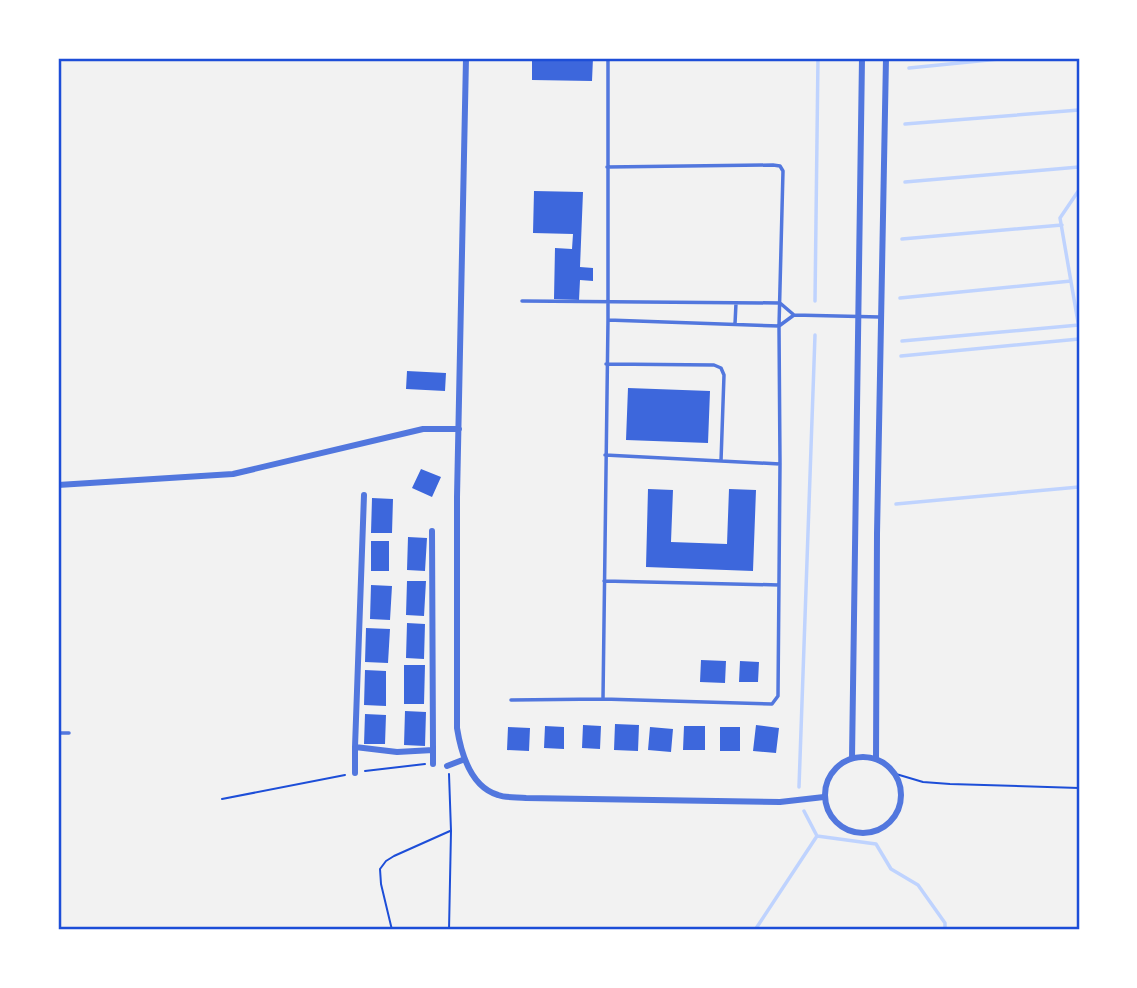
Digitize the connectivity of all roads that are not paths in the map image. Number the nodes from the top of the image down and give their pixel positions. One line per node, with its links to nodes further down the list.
1 (466, 58): 17 (street)
2 (608, 58): 5 (lane)
3 (862, 58): 11 (street)
4 (886, 58): 12 (street)
5 (607, 167): 7 (lane); 9 (lane)
6 (522, 301): 7 (lane)
7 (607, 302): 8 (lane); 13 (lane)
8 (736, 303): 9 (lane); 14 (lane)
9 (780, 303): 10 (lane); 15 (lane)
10 (794, 315): 11 (lane); 15 (lane)
11 (859, 317): 12 (lane); 33 (street)
12 (882, 317): 34 (street)
13 (608, 320): 14 (lane); 16 (lane)
14 (735, 324): 15 (lane)
15 (779, 326): 20 (lane)
16 (606, 364): 18 (lane); 19 (lane)
17 (458, 429): 21 (street); 32 (street)
18 (605, 455): 19 (lane); 24 (lane)
19 (721, 461): 20 (lane)
20 (780, 464): 25 (lane)
21 (58, 485)
22 (364, 495): 30 (street)
23 (432, 531): 31 (street)
24 (604, 581): 25 (lane); 26 (lane)
25 (779, 585): 26 (lane)
26 (603, 699): 27 (lane)
27 (511, 700)
28 (58, 733): 29 (lane)
29 (69, 733)
30 (355, 747): 31 (street); 37 (street)
31 (433, 750): 35 (street)
32 (465, 758): 36 (street); 38 (street)
33 (852, 758): 34 (street); 38 (street)
34 (876, 758): 38 (street)
35 (433, 764)
36 (447, 766)
37 (355, 773)
38 (824, 797)

